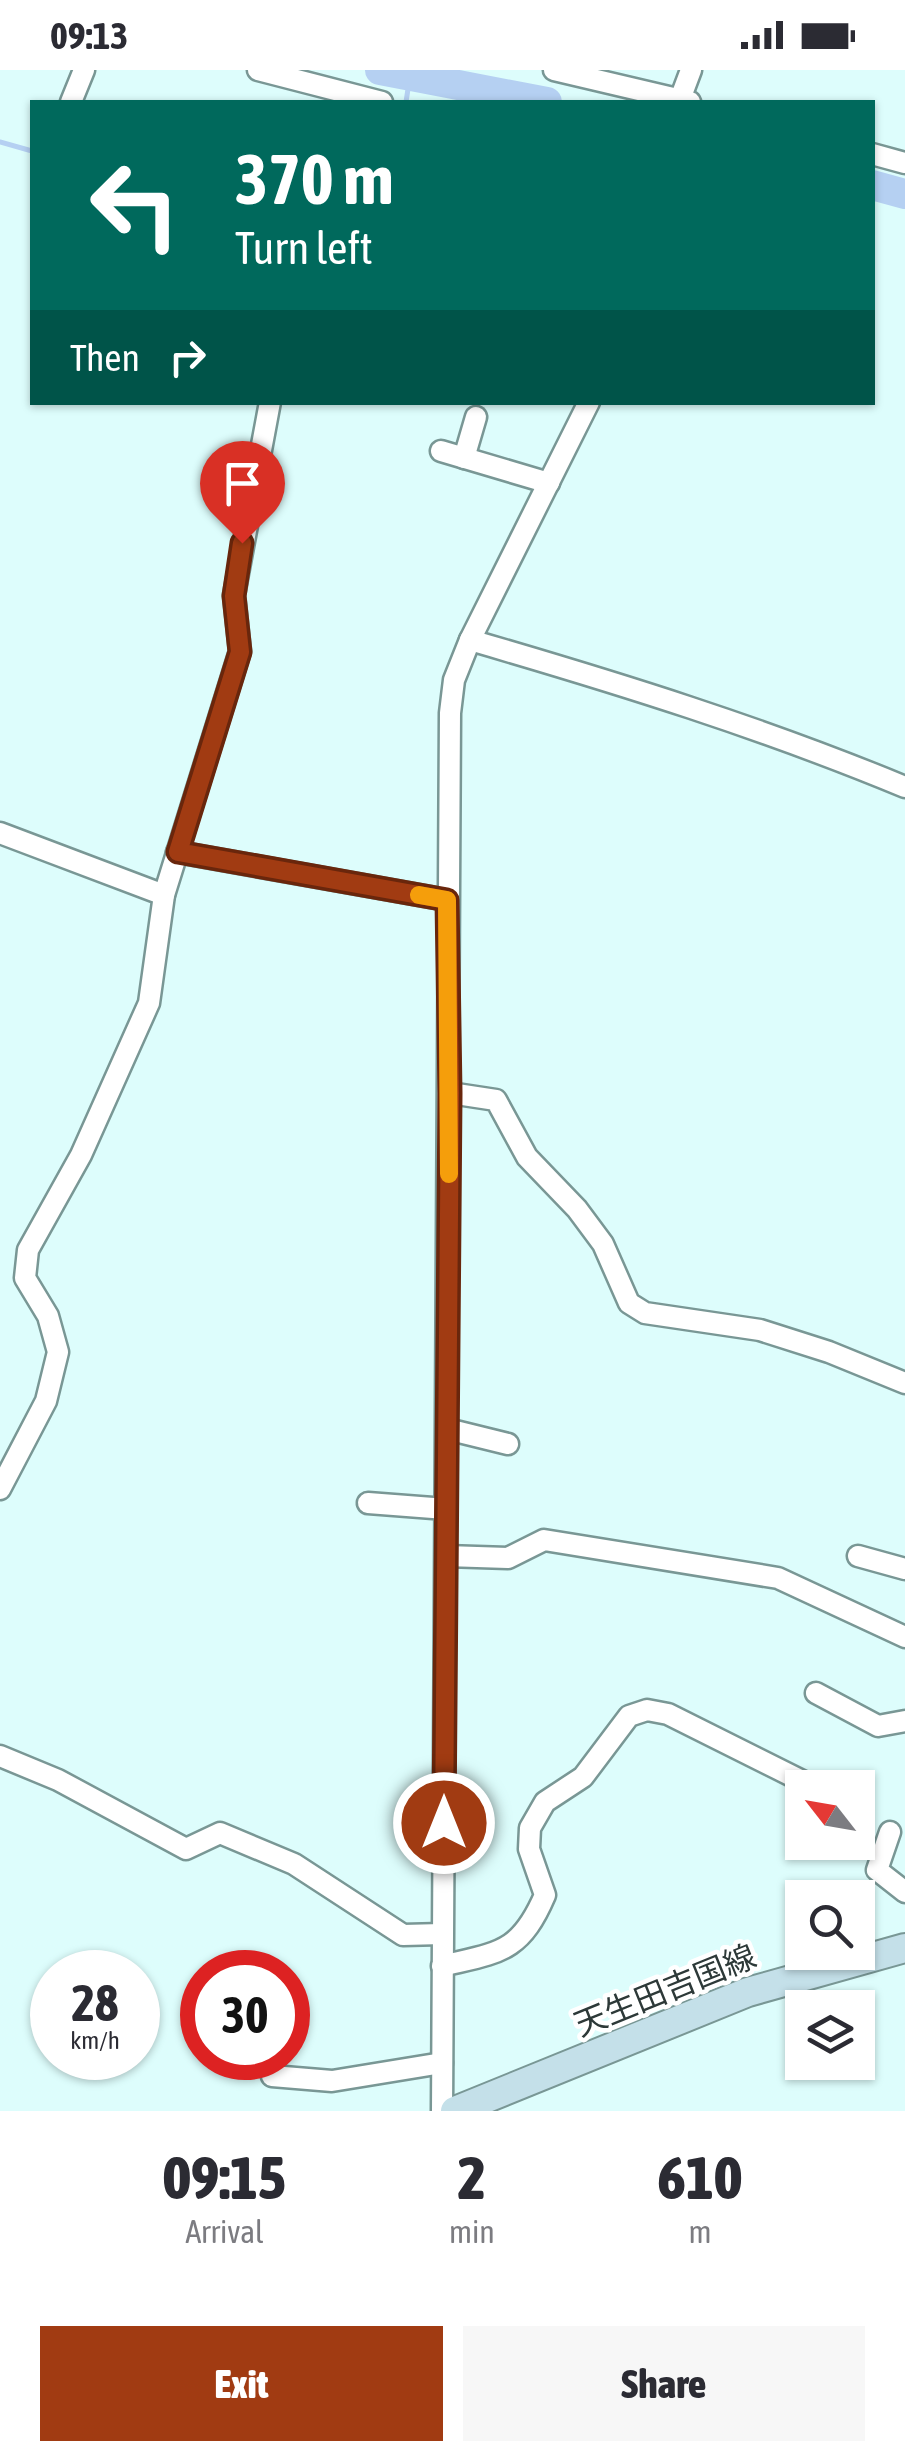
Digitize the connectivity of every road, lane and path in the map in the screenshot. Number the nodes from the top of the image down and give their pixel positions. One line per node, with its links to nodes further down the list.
1 (84, 70): 5 (street)
2 (258, 70): 6 (street)
3 (554, 70): 7 (street)
4 (691, 70): 8 (street)
5 (73, 100)
6 (374, 100)
7 (679, 100)
8 (683, 100)
9 (875, 155): 10 (street)
10 (905, 163)
11 (269, 405): 20 (street)
12 (588, 405): 16 (street)
13 (476, 417): 15 (street)
14 (441, 452): 15 (street)
15 (464, 458): 16 (street)
16 (549, 483): 17 (street)
17 (470, 640): 18 (street); 22 (street)
18 (905, 787)
19 (0, 834): 21 (street)
20 (178, 852): 21 (street); 22 (street)
21 (164, 894): 27 (street)
22 (447, 900): 23 (street)
23 (450, 1093): 24 (street); 25 (street)
24 (905, 1383)
25 (446, 1428): 26 (street); 29 (street)
26 (508, 1444)
27 (0, 1489)
28 (368, 1504): 29 (street)
29 (446, 1509): 30 (street)
30 (446, 1556): 33 (street); 40 (street)
31 (858, 1556): 32 (street)
32 (905, 1568)
33 (905, 1637)
34 (816, 1693): 35 (street)
35 (905, 1722)
36 (0, 1756): 40 (street)
37 (785, 1772): 42 (street)
38 (890, 1832): 39 (street)
39 (905, 1892)
40 (442, 1934): 42 (street)
41 (905, 1948): 46 (main road, 天生田吉国線)
42 (442, 1966): 43 (street)
43 (442, 2063): 44 (street); 45 (street)
44 (310, 2079)
45 (442, 2111)
46 (455, 2111)

